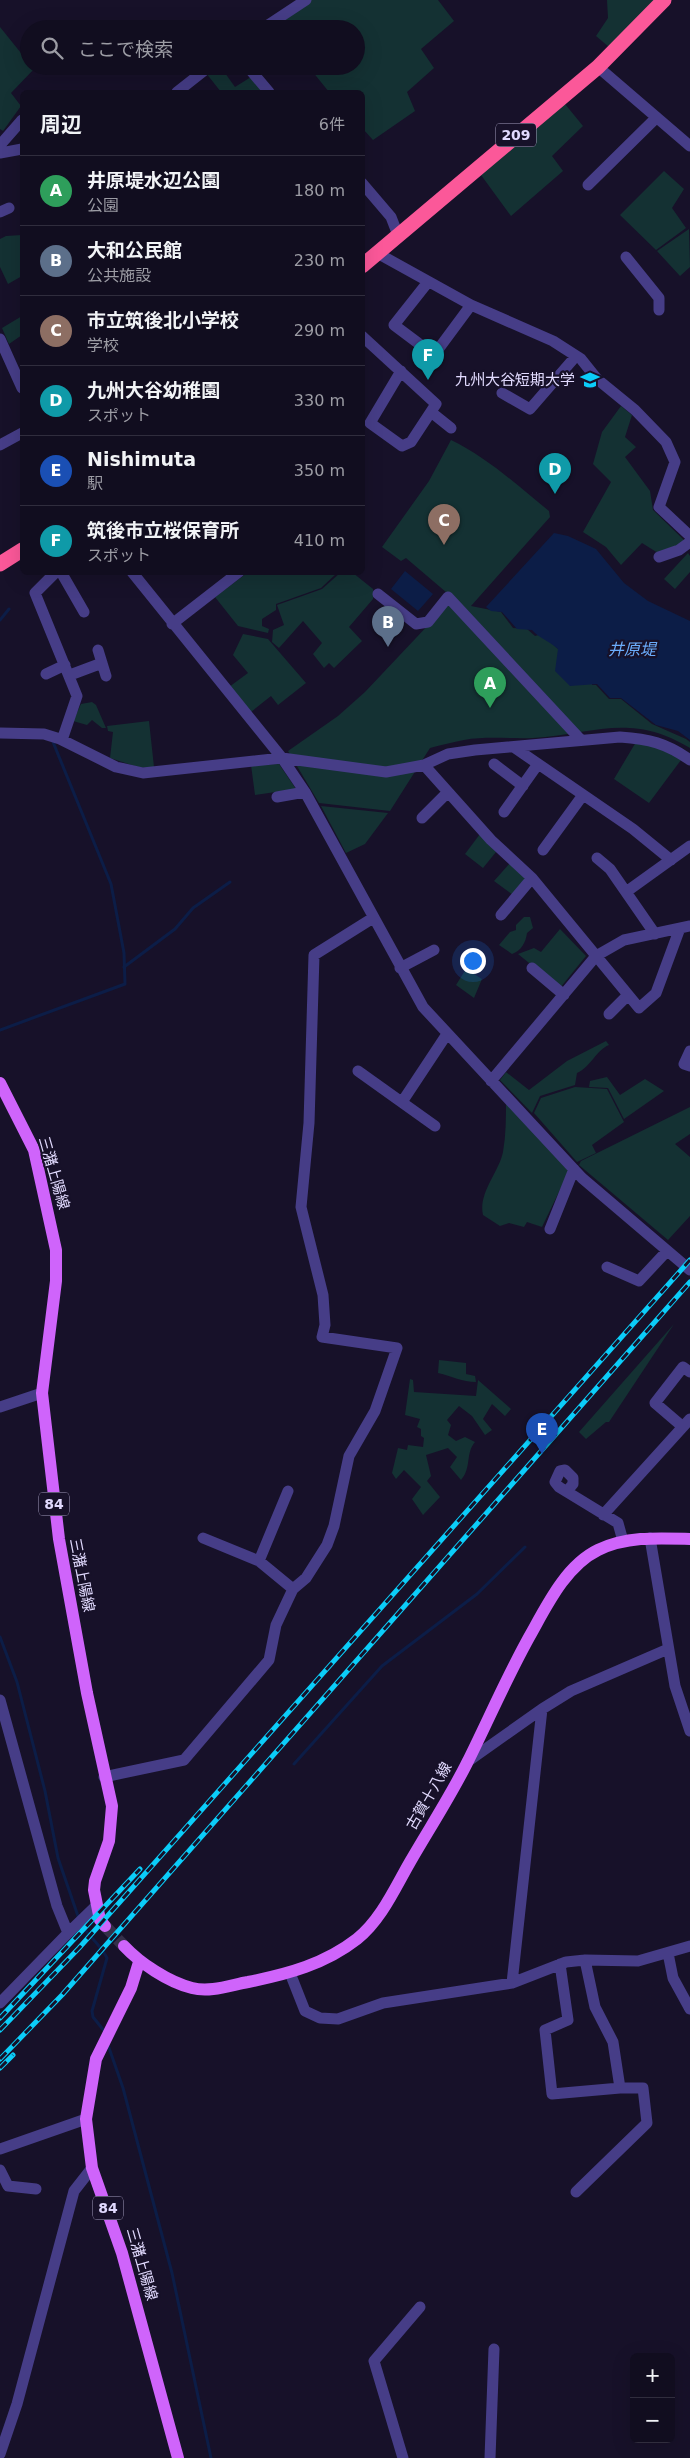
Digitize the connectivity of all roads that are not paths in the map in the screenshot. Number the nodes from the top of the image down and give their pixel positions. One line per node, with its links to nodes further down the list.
1 (306, 0): 3 (street)
2 (664, 0): 4 (highway, 209)
3 (276, 20)
4 (598, 67): 9 (street); 17 (highway, 209)
5 (199, 75): 7 (street)
6 (255, 75): 8 (street)
7 (180, 90)
8 (267, 90)
9 (656, 118): 12 (street); 15 (street)
10 (20, 122): 11 (street)
11 (0, 145)
12 (690, 146)
13 (20, 152): 14 (street)
14 (0, 153)
15 (588, 184)
16 (365, 187): 17 (street)
17 (398, 235): 18 (highway, 209)
18 (377, 253): 20 (highway, 209); 21 (street)
19 (626, 257): 23 (street)
20 (365, 263)
21 (428, 282): 22 (street); 22 (street)
22 (471, 306): 26 (street)
23 (660, 310)
24 (0, 339): 27 (street)
25 (365, 342): 28 (street)
26 (576, 356): 30 (street); 35 (street)
27 (18, 363): 29 (street)
28 (401, 371): 31 (street); 31 (street)
29 (20, 376)
30 (502, 393)
31 (431, 412): 32 (street)
32 (451, 428)
33 (20, 434): 34 (street)
34 (0, 445)
35 (690, 536)
36 (690, 542): 38 (street)
37 (20, 551): 39 (highway)
38 (659, 557)
39 (0, 564)
40 (53, 575): 49 (street)
41 (63, 575): 45 (street)
42 (134, 575): 46 (street)
43 (235, 575): 46 (street)
44 (378, 594): 54 (street)
45 (84, 612)
46 (172, 624): 56 (street)
47 (98, 650): 48 (street)
48 (102, 663): 49 (street); 51 (street)
49 (68, 670): 50 (street); 53 (street)
50 (46, 674)
51 (106, 676)
52 (0, 733): 53 (street)
53 (62, 740): 56 (street)
54 (581, 740): 55 (street); 57 (street)
55 (515, 748): 58 (street); 60 (street)
56 (282, 758): 58 (street); 62 (street)
57 (690, 760)
58 (424, 764): 63 (street)
59 (494, 764): 61 (street)
60 (538, 764): 61 (street); 64 (street)
61 (523, 786): 66 (street)
62 (305, 792): 65 (street); 75 (street)
63 (448, 792): 67 (street); 72 (street)
64 (583, 795): 69 (street); 71 (street)
65 (277, 797)
66 (504, 812)
67 (422, 818)
68 (690, 846): 71 (street)
69 (543, 850)
70 (597, 858): 73 (street)
71 (671, 860): 73 (street)
72 (532, 878): 74 (street); 79 (street)
73 (626, 892): 77 (street)
74 (501, 915)
75 (373, 918): 80 (street); 110 (street)
76 (685, 927): 77 (street); 83 (street)
77 (655, 934): 79 (street)
78 (434, 950): 80 (street)
79 (596, 956): 82 (street); 83 (street)
80 (400, 968): 85 (street)
81 (532, 968): 82 (street)
82 (564, 995): 89 (street)
83 (628, 995): 84 (street)
84 (609, 1014)
85 (447, 1034): 89 (street); 91 (street)
86 (690, 1051): 87 (street)
87 (690, 1066)
88 (358, 1071): 91 (street)
89 (491, 1081): 93 (street)
90 (0, 1083): 99 (main road, 三潴上陽線 / 84)
91 (402, 1102): 92 (street)
92 (435, 1126)
93 (574, 1169): 94 (street); 95 (street)
94 (550, 1229)
95 (667, 1251): 96 (street); 97 (street)
96 (607, 1267)
97 (690, 1270)
98 (690, 1372): 101 (street)
99 (42, 1393): 100 (street); 116 (main road, 三潴上陽線 / 84)
100 (0, 1407)
101 (686, 1423): 104 (street)
102 (288, 1491): 109 (street)
103 (567, 1491): 104 (street)
104 (603, 1516): 108 (street)
105 (203, 1538): 109 (street)
106 (650, 1538): 107 (main road, 古賀十八線); 108 (main road, 古賀十八線); 111 (street)
107 (690, 1540)
108 (623, 1541): 115 (main road, 古賀十八線)
109 (259, 1562): 110 (street)
110 (292, 1589): 116 (street)
111 (668, 1649): 113 (street); 114 (street)
112 (0, 1700): 119 (street)
113 (542, 1709): 115 (street); 127 (street)
114 (690, 1731)
115 (467, 1762): 126 (main road, 古賀十八線)
116 (104, 1777): 117 (main road, 三潴上陽線 / 84)
117 (96, 1906): 118 (main road, 三潴上陽線 / 84); 119 (street)
118 (105, 1926)
119 (68, 1933): 128 (street)
120 (124, 1946): 124 (main road)
121 (690, 1946): 122 (street)
122 (668, 1953): 123 (street); 129 (street)
123 (585, 1960): 125 (street); 130 (street)
124 (139, 1962): 126 (main road, 古賀十八線); 131 (main road, 三潴上陽線 / 84)
125 (560, 1964): 127 (street); 130 (street)
126 (290, 1973): 127 (street)
127 (512, 1983)
128 (0, 2003)
129 (690, 2009)
130 (620, 2088): 136 (street)
131 (86, 2120): 132 (street); 133 (main road, 三潴上陽線 / 84)
132 (0, 2149)
133 (92, 2168): 139 (street); 140 (main road, 三潴上陽線 / 84)
134 (0, 2170): 135 (street)
135 (36, 2189)
136 (576, 2192)
137 (420, 2307): 141 (street)
138 (494, 2349): 142 (street)
139 (0, 2454)
140 (178, 2458)
141 (403, 2458)
142 (490, 2458)

